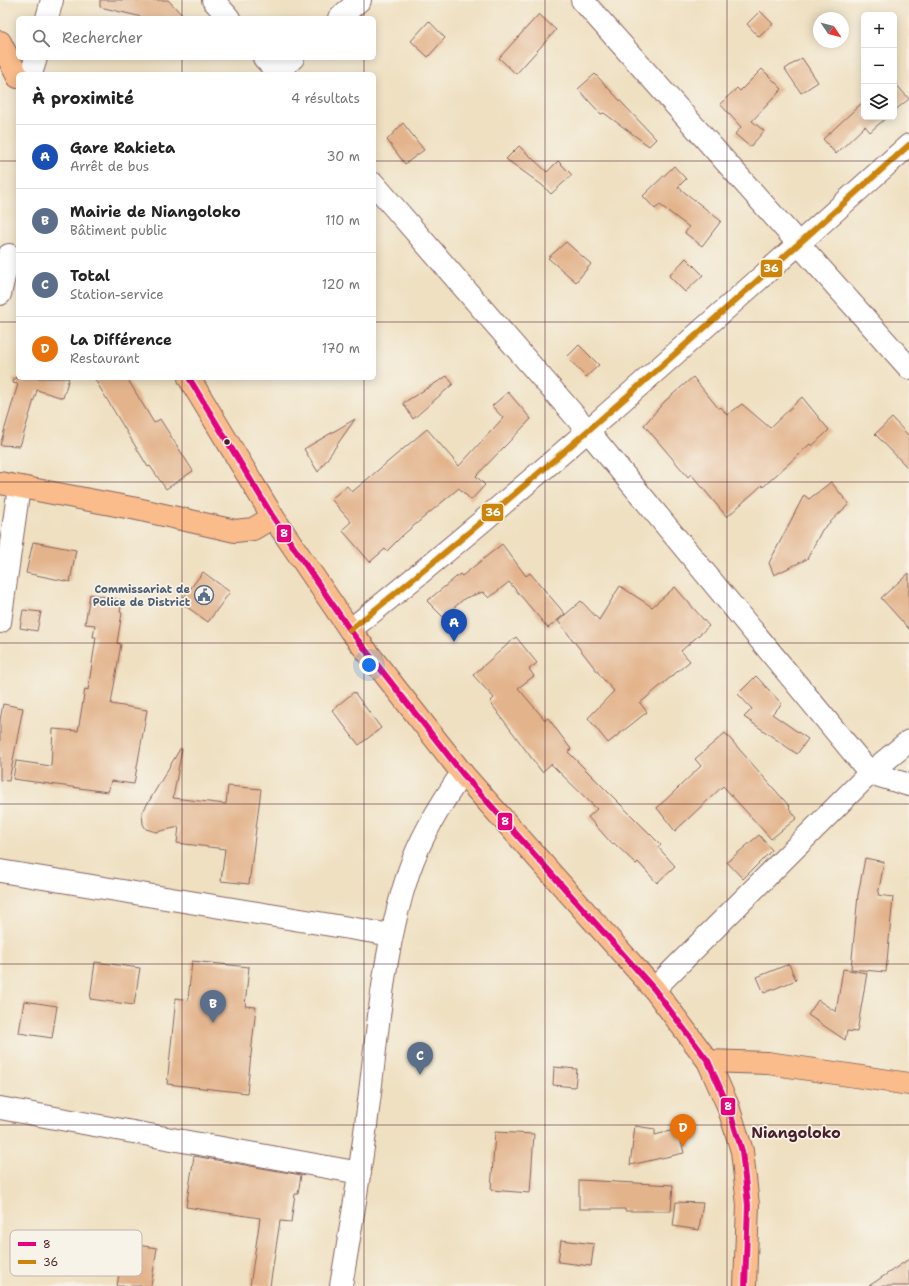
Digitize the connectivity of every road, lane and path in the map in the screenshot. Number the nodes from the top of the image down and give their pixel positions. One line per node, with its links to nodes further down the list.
1 (52, 0): 5 (street)
2 (212, 0): 6 (street)
3 (360, 0): 7 (street)
4 (582, 0): 16 (street)
5 (48, 16)
6 (227, 16)
7 (341, 16)
8 (0, 42): 13 (main road)
9 (35, 60): 12 (street)
10 (290, 60): 11 (street)
11 (274, 70)
12 (32, 72)
13 (16, 73)
14 (909, 145): 16 (street)
15 (376, 186): 21 (street)
16 (798, 243): 19 (street); 21 (street)
17 (9, 252): 18 (street)
18 (0, 294)
19 (909, 368)
20 (190, 380): 23 (main road)
21 (588, 430): 25 (street); 28 (street)
22 (10, 485): 23 (main road); 24 (street)
23 (272, 517): 25 (main road)
24 (0, 622)
25 (350, 630): 27 (main road)
26 (909, 741): 28 (street)
27 (462, 773): 31 (street); 32 (main road)
28 (870, 774): 29 (street); 32 (street)
29 (909, 785)
30 (0, 871): 31 (street)
31 (392, 934): 36 (street)
32 (654, 989): 33 (main road)
33 (708, 1061): 34 (main road); 38 (main road)
34 (909, 1084)
35 (0, 1108): 36 (street)
36 (360, 1173): 37 (street)
37 (341, 1286)
38 (745, 1286)

